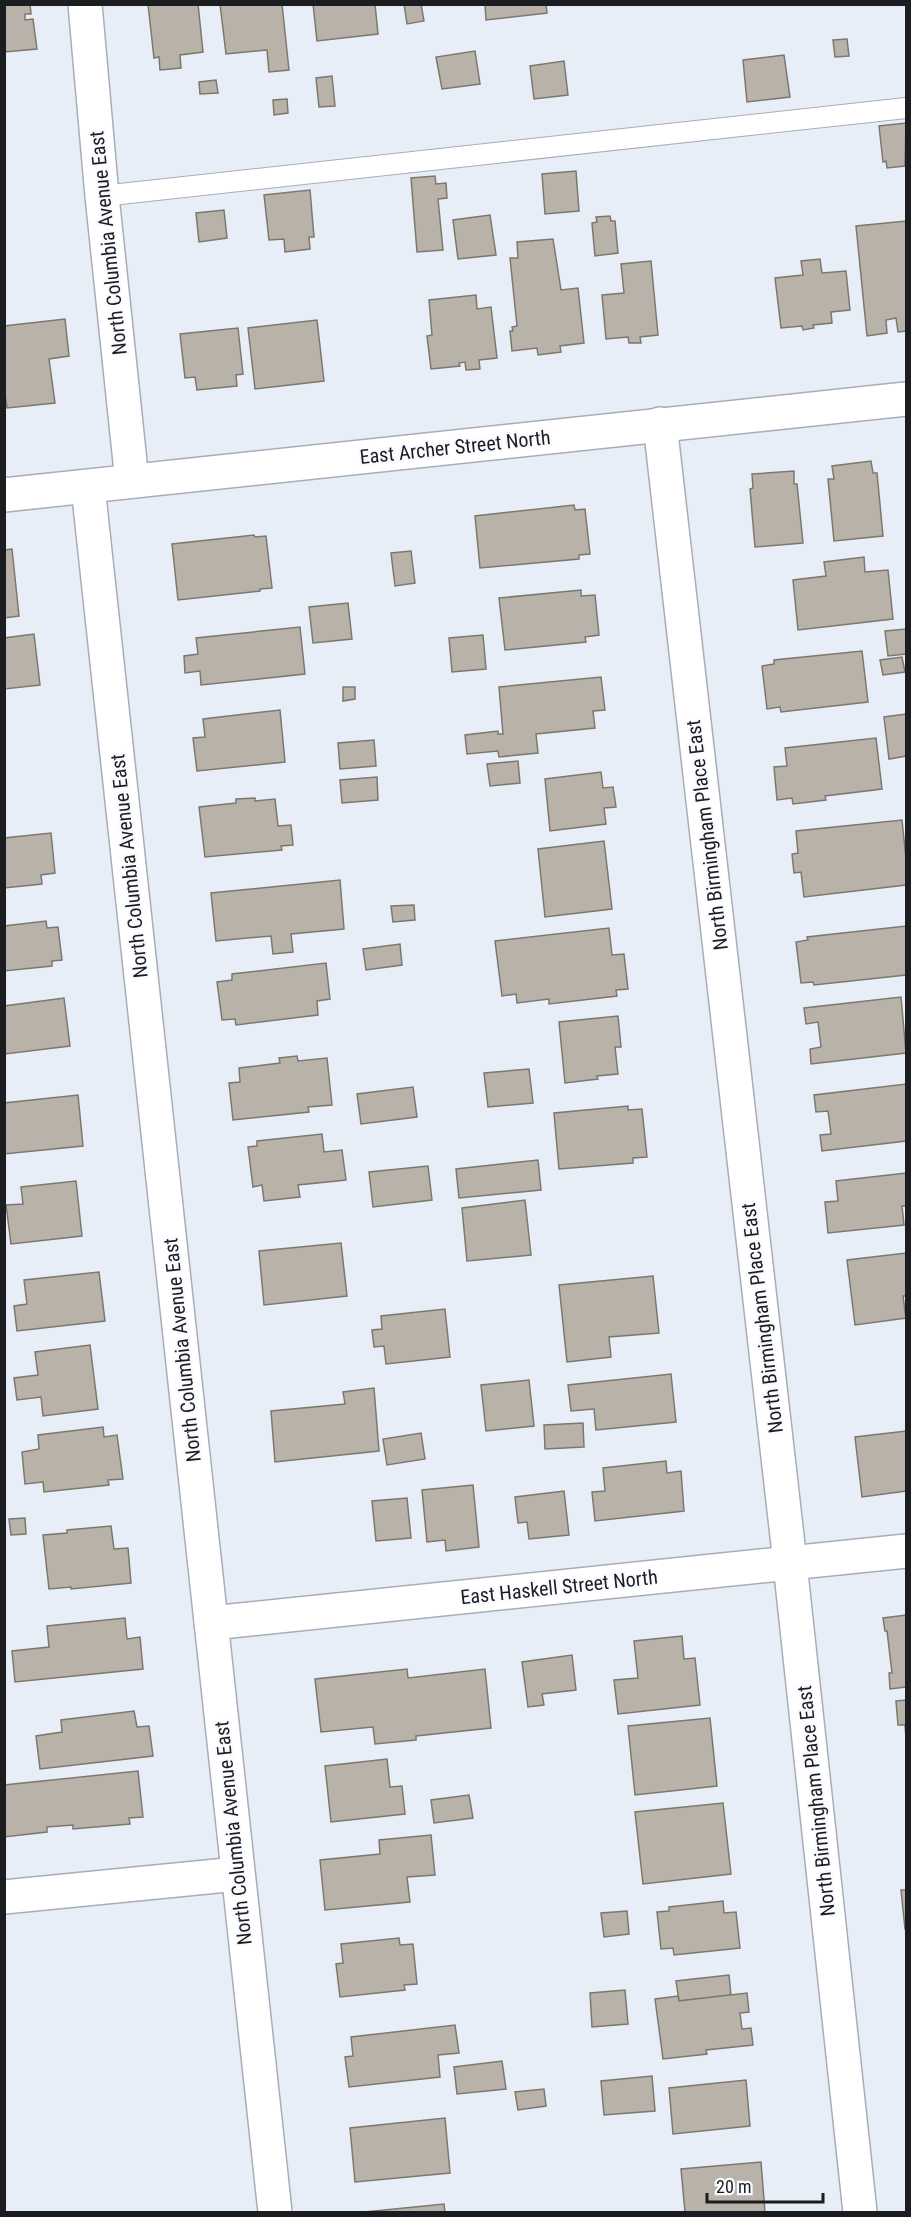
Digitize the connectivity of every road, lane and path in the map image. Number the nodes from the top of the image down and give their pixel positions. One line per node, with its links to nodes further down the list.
1 (85, 4): 3 (street, North Columbia Avenue East)
2 (906, 108): 3 (lane)
3 (102, 196): 6 (street, North Columbia Avenue East)
4 (906, 399): 5 (street, East Archer Street North)
5 (660, 424): 6 (street, East Archer Street North); 10 (street, North Birmingham Place East)
6 (132, 481): 7 (street, East Archer Street North)
7 (88, 487): 8 (street, East Archer Street North); 11 (street, North Columbia Avenue East)
8 (4, 495)
9 (906, 1551): 10 (street, East Haskell Street North)
10 (790, 1563): 11 (street, East Haskell Street North); 15 (street, North Birmingham Place East)
11 (212, 1623): 12 (street, North Columbia Avenue East)
12 (237, 1874): 13 (street); 14 (street, North Columbia Avenue East)
13 (4, 1897)
14 (275, 2212)
15 (860, 2212)

